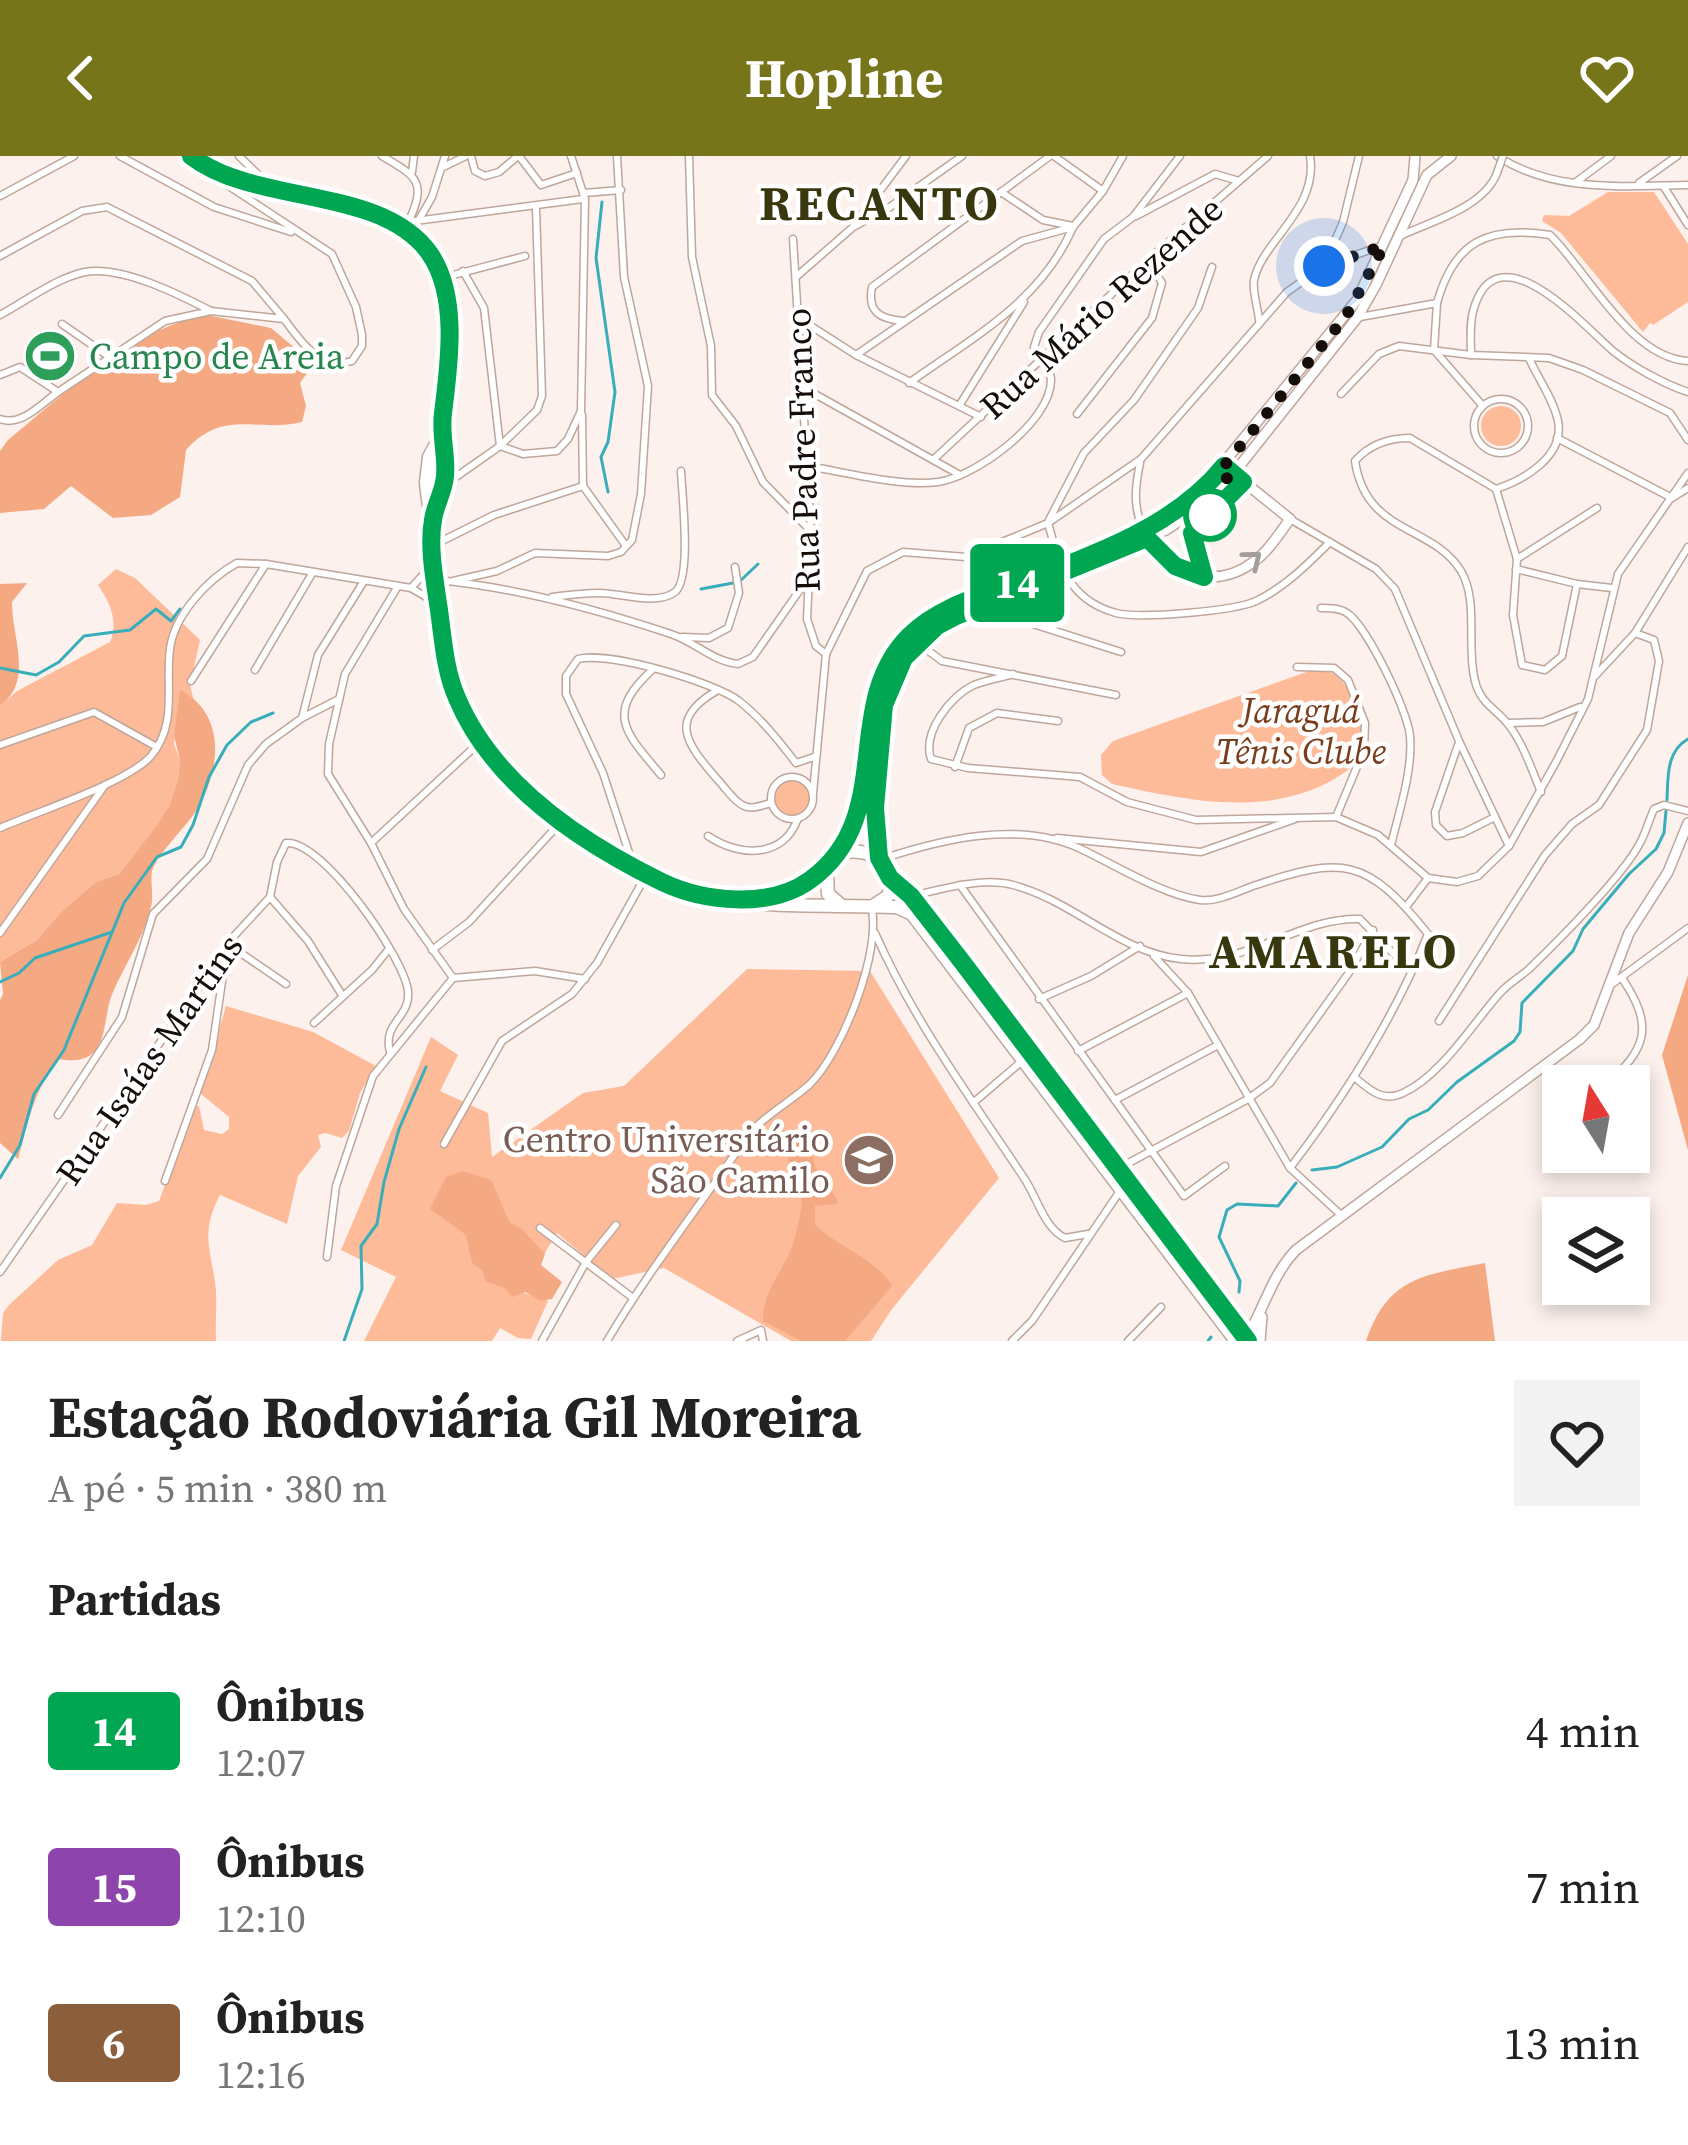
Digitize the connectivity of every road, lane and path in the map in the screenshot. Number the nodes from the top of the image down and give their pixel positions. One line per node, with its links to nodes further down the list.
1 (74, 156): 38 (street)
2 (120, 156): 46 (street)
3 (239, 156): 34 (street)
4 (382, 156): 27 (street)
5 (414, 156): 27 (street)
6 (446, 156): 26 (street)
7 (469, 156): 8 (street); 26 (street)
8 (518, 156): 28 (street)
9 (571, 156): 28 (street)
10 (617, 156): 35 (street)
11 (689, 156): 109 (street)
12 (906, 156): 45 (street)
13 (962, 156): 45 (street)
14 (1052, 156): 36 (street); 37 (street)
15 (1123, 156): 36 (street)
16 (1180, 156): 41 (street)
17 (1268, 156): 29 (street, Rua Mário Rezende)
18 (1310, 156): 65 (street)
19 (1359, 156): 53 (street)
20 (1415, 156): 25 (main road); 49 (main road)
21 (1500, 156): 30 (street); 47 (street, bridge)
22 (1611, 156): 30 (street)
23 (1677, 156): 33 (street)
24 (195, 159): 34 (highway); 46 (street)
25 (1446, 159): 47 (main road)
26 (442, 167): 42 (street)
27 (412, 172): 42 (street)
28 (577, 173): 39 (street)
29 (1239, 182): 41 (street); 52 (street, Rua Mário Rezende)
30 (1573, 184): 33 (street)
31 (1663, 185): 32 (street); 33 (street); 43 (street)
32 (1688, 185)
33 (1636, 186)
34 (274, 189): 42 (highway)
35 (621, 190): 39 (street); 114 (street)
36 (1103, 191): 44 (street)
37 (1001, 192): 44 (street); 66 (street)
38 (0, 196)
39 (584, 196): 40 (street); 83 (street)
40 (536, 208): 42 (street); 90 (street)
41 (1133, 217): 73 (street)
42 (407, 223): 56 (highway)
43 (1688, 225)
44 (1074, 226): 58 (street); 66 (street)
45 (852, 228): 57 (street)
46 (300, 234): 64 (street)
47 (1399, 236): 62 (main road)
48 (793, 238): 57 (street, Rua Padre Franco)
49 (1384, 246): 53 (street); 94 (main road)
50 (0, 256): 64 (street)
51 (525, 256): 55 (street)
52 (1148, 260): 73 (street, Rua Mário Rezende); 84 (street)
53 (1324, 266): 65 (street)
54 (1212, 267): 108 (street)
55 (463, 272): 56 (street); 90 (street)
56 (442, 278): 87 (highway)
57 (796, 278): 63 (street, Rua Padre Franco)
58 (1026, 299): 76 (street); 82 (street)
59 (1437, 303): 62 (street); 68 (street); 74 (street)
60 (212, 311): 61 (street); 64 (street); 69 (street)
61 (0, 315)
62 (1357, 318): 94 (main road)
63 (799, 319): 70 (street); 77 (street, Rua Padre Franco)
64 (284, 320)
65 (1259, 320): 92 (street)
66 (906, 322): 70 (street)
67 (62, 324): 69 (street)
68 (1434, 350): 71 (street); 80 (street); 81 (street)
69 (109, 356): 78 (street)
70 (856, 356): 76 (street)
71 (1471, 356): 72 (street); 79 (street)
72 (1529, 358): 88 (street); 89 (street)
73 (1041, 360): 85 (street, Rua Mário Rezende); 99 (street)
74 (1688, 361)
75 (0, 376): 78 (street)
76 (909, 382): 82 (street)
77 (802, 387): 91 (street); 93 (street, Rua Padre Franco)
78 (58, 392): 86 (street)
79 (1688, 392)
80 (1341, 394)
81 (1482, 405): 81 (street)
82 (959, 406): 85 (street)
83 (581, 411): 90 (street); 101 (street)
84 (1077, 414)
85 (981, 417): 91 (street, Rua Mário Rezende)
86 (0, 419)
87 (440, 437): 95 (highway); 98 (highway)
88 (1558, 438): 103 (street); 104 (street)
89 (1688, 440)
90 (500, 446): 95 (street)
91 (934, 459): 99 (street)
92 (1141, 459): 108 (street); 110 (street)
93 (807, 466): 99 (street); 109 (street, Rua Padre Franco)
94 (1228, 469): 106 (main road); 110 (main road)
95 (451, 470): 98 (street); 100 (highway)
96 (681, 471): 130 (street)
97 (1688, 473): 104 (street)
98 (427, 475): 100 (street); 107 (highway)
99 (963, 477)
100 (443, 486): 107 (highway)
101 (583, 486): 112 (street); 114 (street)
102 (1688, 488): 104 (street)
103 (1496, 489): 115 (street); 151 (street)
104 (1672, 498): 129 (street)
105 (1598, 508): 115 (street)
106 (1290, 519): 110 (main road, one-way to 106); 111 (street)
107 (432, 522): 112 (highway)
108 (1048, 524): 120 (street); 138 (street)
109 (811, 531): 122 (street, Rua Padre Franco)
110 (1145, 534): 120 (main road)
111 (1330, 542): 120 (street); 153 (street)
112 (433, 545): 116 (highway)
113 (1688, 547): 134 (street)
114 (627, 548): 125 (street)
115 (1516, 559): 119 (street)
116 (434, 563): 123 (highway); 128 (street)
117 (266, 564): 121 (street); 144 (street); 155 (street)
118 (735, 567): 135 (street)
119 (1516, 568): 126 (street); 126 (street)
120 (1063, 570): 132 (main road); 178 (main road)
121 (313, 572): 124 (street); 141 (street)
122 (811, 574): 135 (street); 138 (street, Rua Padre Franco)
123 (436, 580): 125 (street); 131 (highway)
124 (364, 581): 127 (street); 149 (street)
125 (453, 581): 130 (street)
126 (1577, 584): 129 (street)
127 (398, 586): 128 (street); 147 (street)
128 (411, 588): 131 (street)
129 (1614, 588): 143 (street)
130 (544, 598): 135 (street)
131 (438, 604): 152 (highway)
132 (980, 607): 136 (main road); 137 (street)
133 (1321, 608): 176 (street)
134 (1635, 633): 143 (street); 207 (street)
135 (678, 637)
136 (917, 643): 142 (street); 179 (main road)
137 (1121, 652)
138 (826, 654): 156 (street)
139 (1297, 667): 167 (street)
140 (653, 668): 145 (street); 159 (street); 180 (street)
141 (255, 670)
142 (1013, 674): 146 (street); 158 (street)
143 (1592, 679): 148 (street)
144 (191, 681)
145 (718, 690): 157 (street); 164 (street)
146 (1116, 695)
147 (339, 699): 149 (street); 175 (street)
148 (1583, 705): 151 (street); 162 (street)
149 (302, 718): 218 (street)
150 (1058, 721): 158 (street)
151 (1508, 723): 162 (street)
152 (481, 741): 170 (highway); 175 (street)
153 (1459, 741): 169 (street); 169 (street)
154 (0, 745): 155 (street)
155 (157, 747): 160 (street)
156 (814, 757): 157 (street); 163 (street)
157 (796, 763): 161 (street)
158 (955, 766): 166 (street)
159 (661, 775)
160 (107, 783): 172 (street); 193 (street)
161 (808, 784): 163 (street); 164 (street)
162 (1540, 792): 177 (street)
163 (813, 793): 168 (street)
164 (771, 802): 168 (street)
165 (1688, 811): 214 (street)
166 (1300, 817): 167 (street); 174 (street)
167 (1336, 817): 176 (street)
168 (798, 818): 173 (street)
169 (1494, 818): 177 (street)
170 (562, 821): 180 (highway); 197 (street)
171 (1688, 823): 202 (main road)
172 (0, 828)
173 (708, 836)
174 (1047, 838): 179 (street); 189 (street)
175 (371, 843): 197 (street)
176 (1391, 845): 182 (street)
177 (1509, 846): 182 (street)
178 (836, 856): 179 (highway); 186 (highway); 187 (highway)
179 (880, 859): 181 (highway)
180 (640, 871): 186 (highway); 201 (street)
181 (890, 878): 184 (highway); 188 (highway)
182 (1428, 878): 189 (street)
183 (960, 885): 184 (street); 194 (street); 206 (street)
184 (911, 896): 223 (highway)
185 (270, 897): 195 (street, Rua Isaías Martins); 196 (street, Rua Isaías Martins); 205 (street)
186 (716, 898): 187 (highway)
187 (842, 905): 188 (highway)
188 (871, 907): 191 (street); 212 (highway)
189 (1406, 907): 199 (street)
190 (1688, 928): 202 (street)
191 (873, 930): 217 (street); 232 (street)
192 (1372, 930): 198 (street); 199 (street); 215 (street)
193 (0, 933)
194 (1140, 946): 198 (street); 206 (street)
195 (228, 948): 203 (street); 224 (street); 231 (street, Rua Isaías Martins)
196 (388, 950): 205 (street); 210 (street)
197 (431, 950): 200 (street)
198 (1154, 956): 204 (street)
199 (1412, 973): 214 (street)
200 (453, 978): 201 (street); 210 (street)
201 (585, 979): 219 (street)
202 (1617, 981): 213 (street); 225 (main road)
203 (286, 985)
204 (1188, 994): 209 (street); 211 (street)
205 (342, 995): 208 (street)
206 (1039, 999): 211 (street)
207 (1439, 1021)
208 (314, 1023)
209 (1217, 1045): 215 (street); 216 (street)
210 (390, 1052): 229 (street)
211 (1078, 1052): 216 (street)
212 (1024, 1060): 217 (street); 223 (highway)
213 (1628, 1065)
214 (1354, 1077): 222 (street)
215 (1248, 1099): 220 (street); 222 (street)
216 (1115, 1100): 220 (street)
217 (973, 1103): 228 (street)
218 (58, 1114)
219 (444, 1144)
220 (1150, 1152): 221 (street); 223 (street)
221 (1225, 1166)
222 (1290, 1168): 225 (street)
223 (1123, 1178): 228 (street); 235 (highway)
224 (165, 1181)
225 (1344, 1218): 235 (main road)
226 (616, 1225): 230 (street)
227 (540, 1228): 230 (street)
228 (1088, 1234): 239 (street)
229 (327, 1257)
230 (586, 1262): 232 (street); 236 (street)
231 (0, 1272)
232 (633, 1298): 237 (street)
233 (1161, 1306): 240 (street)
234 (764, 1339): 238 (street)
235 (1247, 1339)
236 (542, 1341)
237 (607, 1341)
238 (737, 1341)
239 (1012, 1341)
240 (1128, 1341)

